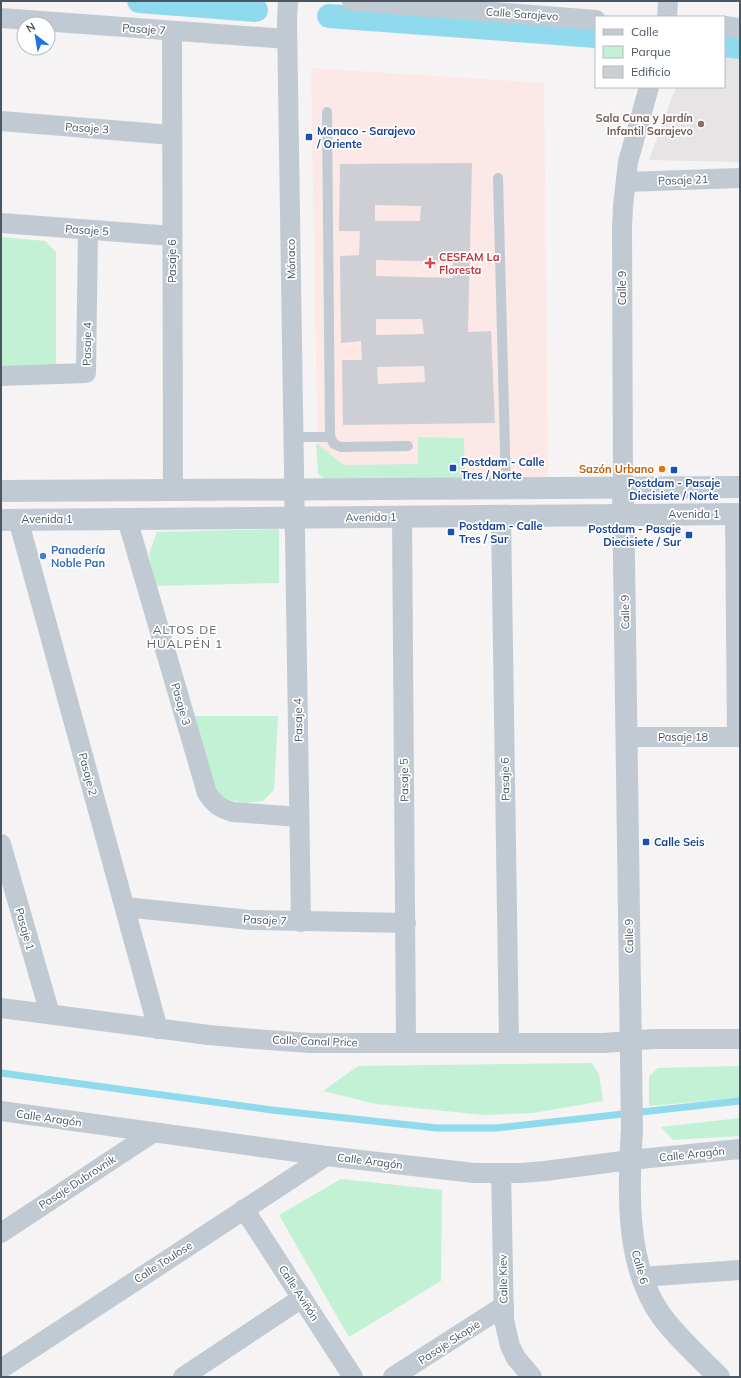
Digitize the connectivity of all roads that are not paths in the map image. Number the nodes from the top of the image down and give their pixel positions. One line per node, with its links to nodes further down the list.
1 (288, 1): 11 (street, Mónaco)
2 (352, 1): 4 (street, Calle Sarajevo)
3 (668, 1): 5 (street)
4 (481, 6): 7 (street, Calle Sarajevo)
5 (667, 16)
6 (1, 18): 10 (street, Pasaje 7)
7 (595, 20)
8 (725, 26): 9 (street)
9 (740, 28)
10 (172, 30): 11 (street, Pasaje 7); 15 (street, Pasaje 6)
11 (287, 39): 23 (street, Mónaco)
12 (648, 88): 18 (street, Calle 9)
13 (327, 112): 24 (lane)
14 (1, 122): 15 (street, Pasaje 3)
15 (172, 135): 21 (street, Pasaje 6)
16 (498, 178): 28 (lane)
17 (740, 178): 18 (street, Pasaje 21)
18 (626, 182): 27 (street, Calle 9)
19 (1, 223): 20 (street, Pasaje 5)
20 (88, 230): 21 (street, Pasaje 5); 22 (street, Pasaje 4)
21 (172, 236): 31 (street, Pasaje 6)
22 (1, 376)
23 (293, 437): 24 (lane); 29 (street, Mónaco)
24 (330, 437): 25 (lane)
25 (408, 446)
26 (740, 487): 27 (street)
27 (623, 488): 28 (street); 33 (street, Calle 9)
28 (506, 489): 29 (street)
29 (295, 490): 31 (street); 36 (street, Mónaco)
30 (1, 491): 31 (street)
31 (172, 491)
32 (738, 514): 33 (street, Avenida 1); 40 (street)
33 (624, 515): 35 (street, Avenida 1); 39 (street, Calle 9)
34 (402, 516): 35 (street, Avenida 1); 36 (street, Avenida 1); 45 (street, Pasaje 5)
35 (502, 516): 52 (street, Pasaje 6)
36 (295, 517): 37 (street, Avenida 1); 41 (street, Pasaje 4)
37 (128, 519): 38 (street, Avenida 1); 41 (street, Pasaje 3)
38 (10, 520): 43 (street, Pasaje 2)
39 (626, 737): 40 (street, Pasaje 18); 50 (street, Calle 9)
40 (739, 737)
41 (299, 817): 44 (street, Pasaje 4)
42 (1, 844): 47 (street, Pasaje 1)
43 (125, 907): 44 (street, Pasaje 7); 48 (street, Pasaje 2)
44 (301, 922): 45 (street, Pasaje 7)
45 (406, 923): 51 (street, Pasaje 5)
46 (1, 1008): 47 (street, Calle Canal Price)
47 (50, 1014): 48 (street, Calle Canal Price)
48 (158, 1029): 51 (street, Calle Canal Price)
49 (740, 1039): 50 (street)
50 (630, 1042): 52 (street, Calle Canal Price); 54 (street, Calle 9)
51 (406, 1043): 52 (street, Calle Canal Price)
52 (509, 1043)
53 (1, 1111): 55 (street, Calle Aragón)
54 (632, 1130): 58 (street, Calle 6)
55 (154, 1132): 57 (street, Calle Aragón); 61 (street, Pasaje Dubrovnik)
56 (740, 1149): 58 (street, Calle Aragón)
57 (326, 1156): 59 (street, Calle Aragón); 60 (street, Calle Toulose)
58 (630, 1160): 59 (street, Calle Aragón); 63 (street, Calle 6)
59 (501, 1173): 65 (street, Calle Kiev)
60 (244, 1209): 64 (street, Calle Aviñón); 66 (street, Calle Toulose)
61 (1, 1233)
62 (740, 1270): 63 (street)
63 (641, 1277): 71 (street, Calle 6)
64 (302, 1298): 67 (street); 68 (street, Calle Aviñón)
65 (504, 1306): 69 (street, Pasaje Skopie); 70 (street, Calle Kiev)
66 (1, 1368)
67 (182, 1377)
68 (353, 1377)
69 (393, 1377)
70 (532, 1377)
71 (719, 1377)

